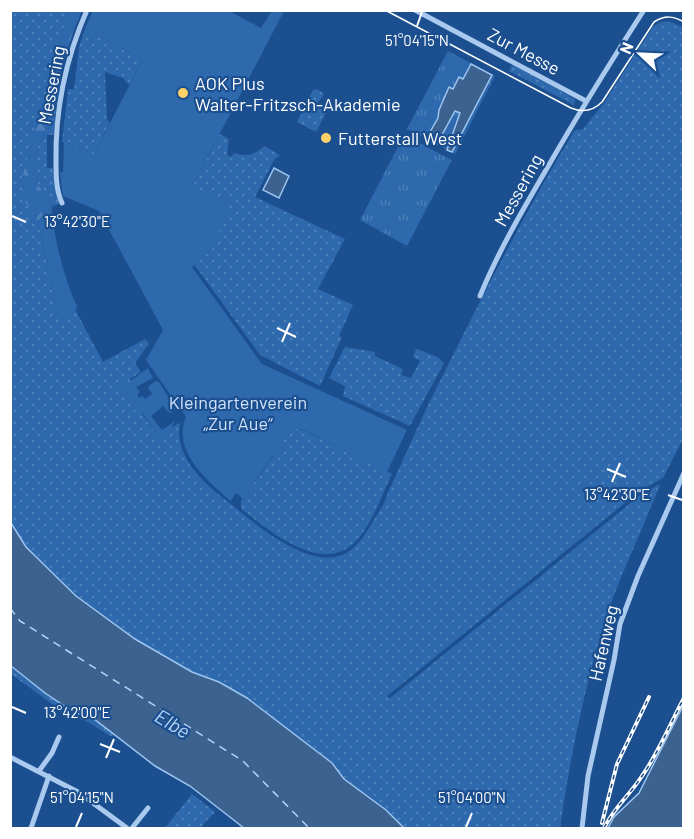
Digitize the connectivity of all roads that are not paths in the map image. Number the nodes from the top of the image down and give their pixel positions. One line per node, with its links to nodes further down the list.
1 (87, 10): 5 (street, Messering)
2 (415, 10): 4 (street, Zur Messe)
3 (644, 10): 4 (street, Messering)
4 (586, 101): 6 (street, Messering)
5 (62, 203)
6 (480, 296)
7 (684, 473): 16 (street, Hafenweg)
8 (59, 737): 10 (street)
9 (10, 757): 10 (street)
10 (39, 771): 11 (street)
11 (49, 776): 13 (street); 14 (street)
12 (148, 808): 15 (street)
13 (31, 828)
14 (127, 828)
15 (132, 828)
16 (582, 828)

